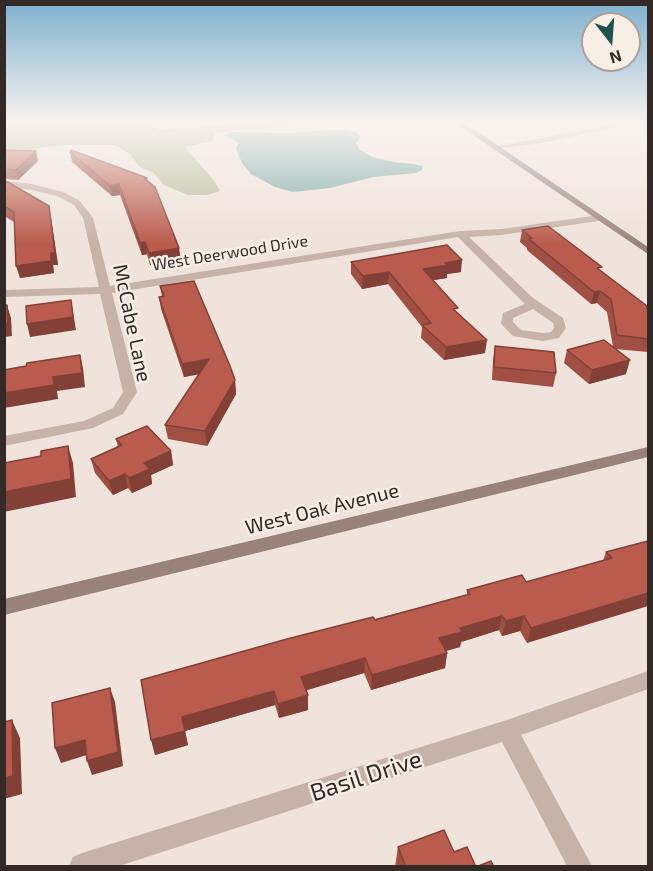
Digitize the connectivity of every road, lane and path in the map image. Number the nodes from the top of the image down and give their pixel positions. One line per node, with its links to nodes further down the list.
1 (518, 163): 3 (street)
2 (4, 184): 7 (street, McCabe Lane)
3 (590, 211): 4 (street); 5 (street, West Deerwood Drive)
4 (600, 218): 5 (street, West Deerwood Drive); 6 (street)
5 (460, 234): 7 (street, West Deerwood Drive); 9 (street)
6 (648, 251)
7 (106, 290): 8 (street, West Deerwood Drive); 10 (street, McCabe Lane)
8 (4, 294)
9 (534, 304)
10 (4, 441)
11 (648, 452): 12 (street, West Oak Avenue)
12 (4, 607)
13 (648, 680): 14 (street, Basil Drive)
14 (507, 730): 15 (street, Basil Drive); 16 (street)
15 (82, 867)
16 (580, 867)

